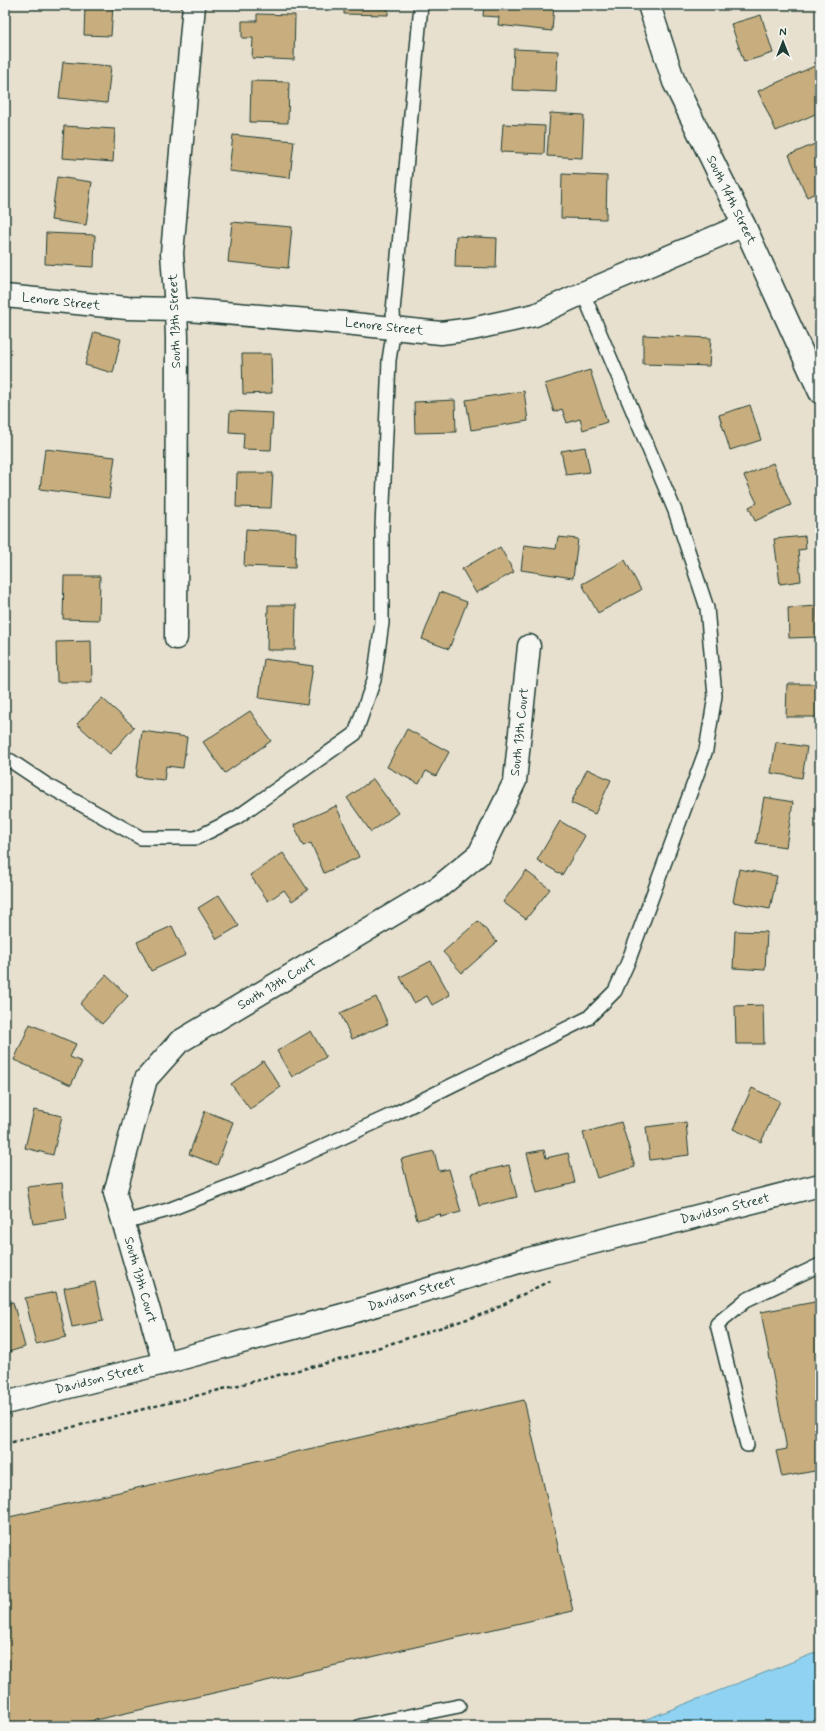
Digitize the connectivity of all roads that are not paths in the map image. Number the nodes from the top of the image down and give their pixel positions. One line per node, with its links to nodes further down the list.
1 (194, 5): 7 (street, South 13th Street)
2 (421, 5): 8 (lane)
3 (649, 5): 4 (street, South 14th Street)
4 (744, 226): 5 (street, Lenore Street); 9 (street, South 14th Street)
5 (583, 293): 8 (street, Lenore Street); 14 (lane)
6 (5, 296): 7 (street, Lenore Street)
7 (176, 309): 8 (street, Lenore Street); 10 (street, South 13th Street)
8 (394, 328): 12 (lane)
9 (820, 392)
10 (176, 638)
11 (529, 646): 14 (street, South 13th Court)
12 (5, 760)
13 (820, 1186): 16 (street, Davidson Street)
14 (124, 1222): 16 (street, South 13th Court)
15 (820, 1265): 18 (lane)
16 (164, 1363): 17 (street, Davidson Street)
17 (5, 1403)
18 (747, 1445)
19 (459, 1706): 20 (lane)
20 (360, 1726)

